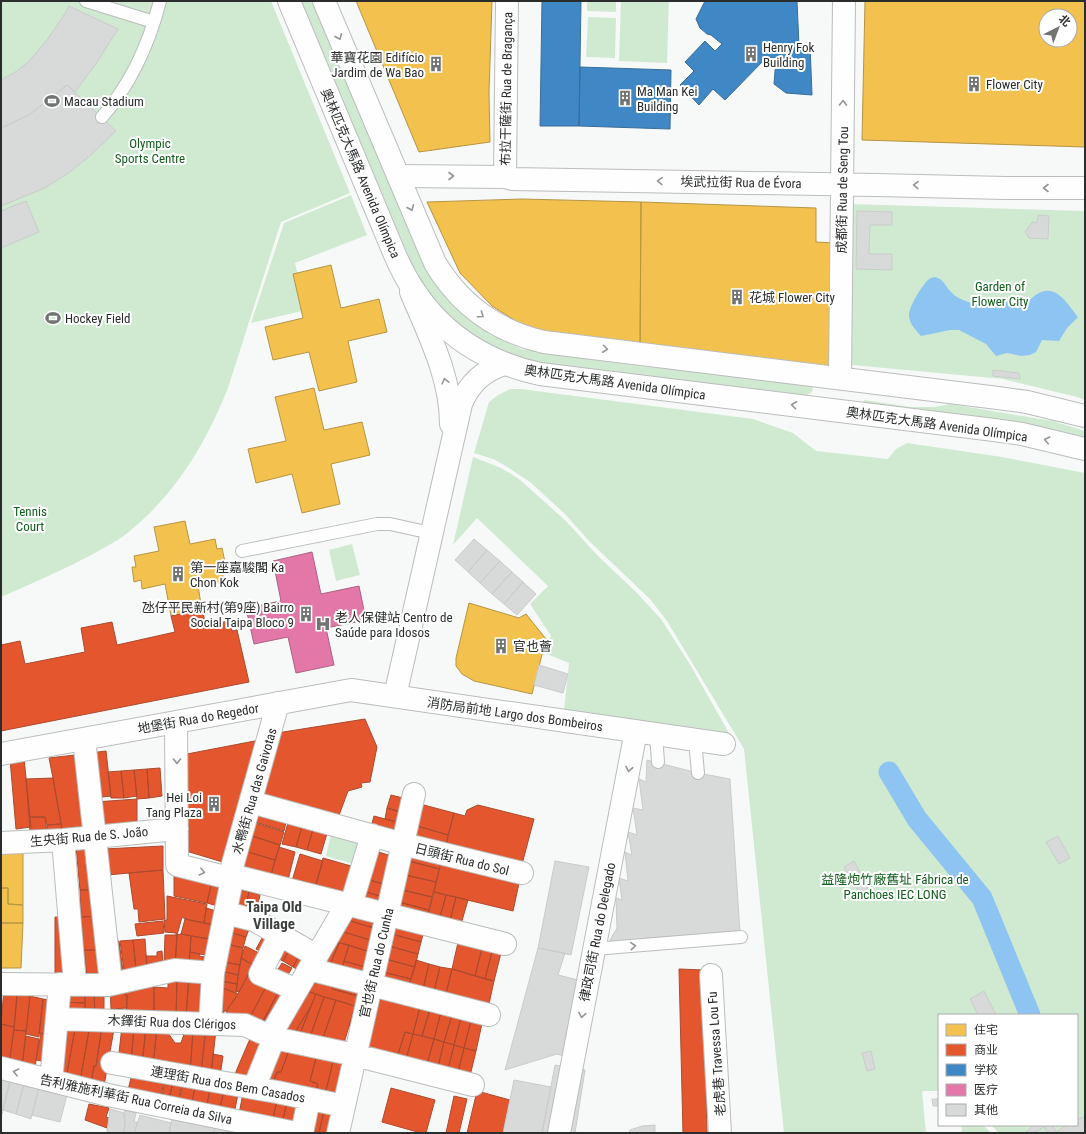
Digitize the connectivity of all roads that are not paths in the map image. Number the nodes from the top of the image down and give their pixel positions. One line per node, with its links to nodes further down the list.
1 (86, 1): 7 (lane)
2 (160, 1): 7 (lane)
3 (289, 1): 13 (street, 奧林匹克大馬路 Avenida Olímpica)
4 (324, 1): 9 (street, one-way to 9)
5 (507, 1): 10 (street, 布拉干薩街 Rua de Bragança)
6 (844, 1): 11 (street, 成都街 Rua de Seng Tou, one-way to 6)
7 (154, 22): 8 (lane)
8 (102, 117)
9 (398, 176): 10 (street, 埃武拉街 Rua de Évora, one-way to 10); 15 (street, one-way to 15)
10 (505, 177): 11 (street, 埃武拉街 Rua de Évora, one-way to 10)
11 (842, 184): 12 (street, 埃武拉街 Rua de Évora, one-way to 11); 15 (street, 成都街 Rua de Seng Tou)
12 (1085, 188)
13 (400, 266): 14 (street, 奧林匹克大馬路 Avenida Olímpica); 21 (street, one-way to 13)
14 (505, 364): 17 (street, 奧林匹克大馬路 Avenida Olímpica, one-way to 14); 21 (street)
15 (830, 377): 16 (street); 17 (street, 成都街 Rua de Seng Tou)
16 (865, 381): 18 (street); 19 (street)
17 (816, 408): 18 (street, 奧林匹克大馬路 Avenida Olímpica)
18 (861, 413): 20 (street, 奧林匹克大馬路 Avenida Olímpica, one-way to 18)
19 (1085, 416)
20 (1085, 449)
21 (448, 461): 22 (street)
22 (431, 534): 23 (lane); 24 (street)
23 (242, 551)
24 (395, 696): 25 (street, 地堡街 Rua do Regedor); 27 (street, 消防局前地 Largo dos Bombeiros)
25 (278, 703): 26 (street, 地堡街 Rua do Regedor); 35 (street, 水鴨街 Rua das Gaivotas)
26 (176, 722): 28 (street, 地堡街 Rua do Regedor); 36 (street, one-way to 36)
27 (646, 732): 29 (street, 消防局前地 Largo dos Bombeiros); 32 (lane); 50 (street, 律政司街 Rua do Delegado, one-way to 50)
28 (84, 739): 31 (street, 地堡街 Rua do Regedor); 38 (street)
29 (695, 740): 30 (street, 消防局前地 Largo dos Bombeiros); 33 (lane)
30 (724, 744)
31 (1, 754)
32 (658, 762)
33 (698, 773)
34 (414, 794): 41 (street, 官也街 Rua do Cunha)
35 (251, 802): 37 (street, 日頭街 Rua do Sol); 43 (street, 水鴨街 Rua das Gaivotas)
36 (177, 829): 38 (street, 生央街 Rua de S. João); 43 (street, one-way to 43)
37 (372, 835): 41 (street, 日頭街 Rua do Sol); 44 (street)
38 (95, 837): 39 (street, 生央街 Rua de S. João); 56 (street)
39 (63, 840): 40 (street, 生央街 Rua de S. João); 55 (street)
40 (1, 843)
41 (403, 844): 42 (street, 日頭街 Rua do Sol); 46 (street, 官也街 Rua do Cunha)
42 (522, 874)
43 (231, 876): 44 (street); 45 (street, 水鴨街 Rua das Gaivotas)
44 (349, 905): 46 (street); 51 (street)
45 (226, 913): 47 (street); 52 (street, 水鴨街 Rua das Gaivotas)
46 (387, 914): 49 (street); 57 (street, 官也街 Rua do Cunha)
47 (280, 934): 51 (street); 58 (street)
48 (741, 937): 50 (lane, one-way to 48)
49 (505, 944)
50 (594, 949): 75 (street, 律政司街 Rua do Delegado, one-way to 75)
51 (313, 963): 57 (street); 58 (street)
52 (213, 973): 56 (street); 61 (street, 水鴨街 Rua das Gaivotas)
53 (711, 975): 76 (street, 老虎巷 Travessa Lou Fu)
54 (1, 984): 55 (street)
55 (67, 984): 56 (street); 60 (street)
56 (111, 984)
57 (371, 985): 59 (street); 63 (street, 官也街 Rua do Cunha)
58 (297, 990): 62 (street)
59 (489, 1015)
60 (57, 1019): 61 (street, 木鐸街 Rua dos Clérigos); 66 (street)
61 (210, 1024): 62 (street, 木鐸街 Rua dos Clérigos)
62 (272, 1037): 63 (street, 木鐸街 Rua dos Clérigos); 68 (street)
63 (355, 1055): 67 (street, 木鐸街 Rua dos Clérigos); 70 (street, 官也街 Rua do Cunha)
64 (112, 1063): 68 (street, 連理街 Rua dos Bem Casados)
65 (1, 1068): 71 (street, 告利雅施利華街 Rua Correia da Silva, one-way to 65)
66 (52, 1071)
67 (473, 1085)
68 (248, 1087): 69 (street, 連理街 Rua dos Bem Casados); 71 (street)
69 (309, 1099): 70 (street, 連理街 Rua dos Bem Casados); 73 (street)
70 (344, 1106): 74 (street, 官也街 Rua do Cunha)
71 (236, 1121): 72 (street, 告利雅施利華街 Rua Correia da Silva)
72 (296, 1133)
73 (302, 1133)
74 (338, 1133)
75 (559, 1133)
76 (720, 1133)

